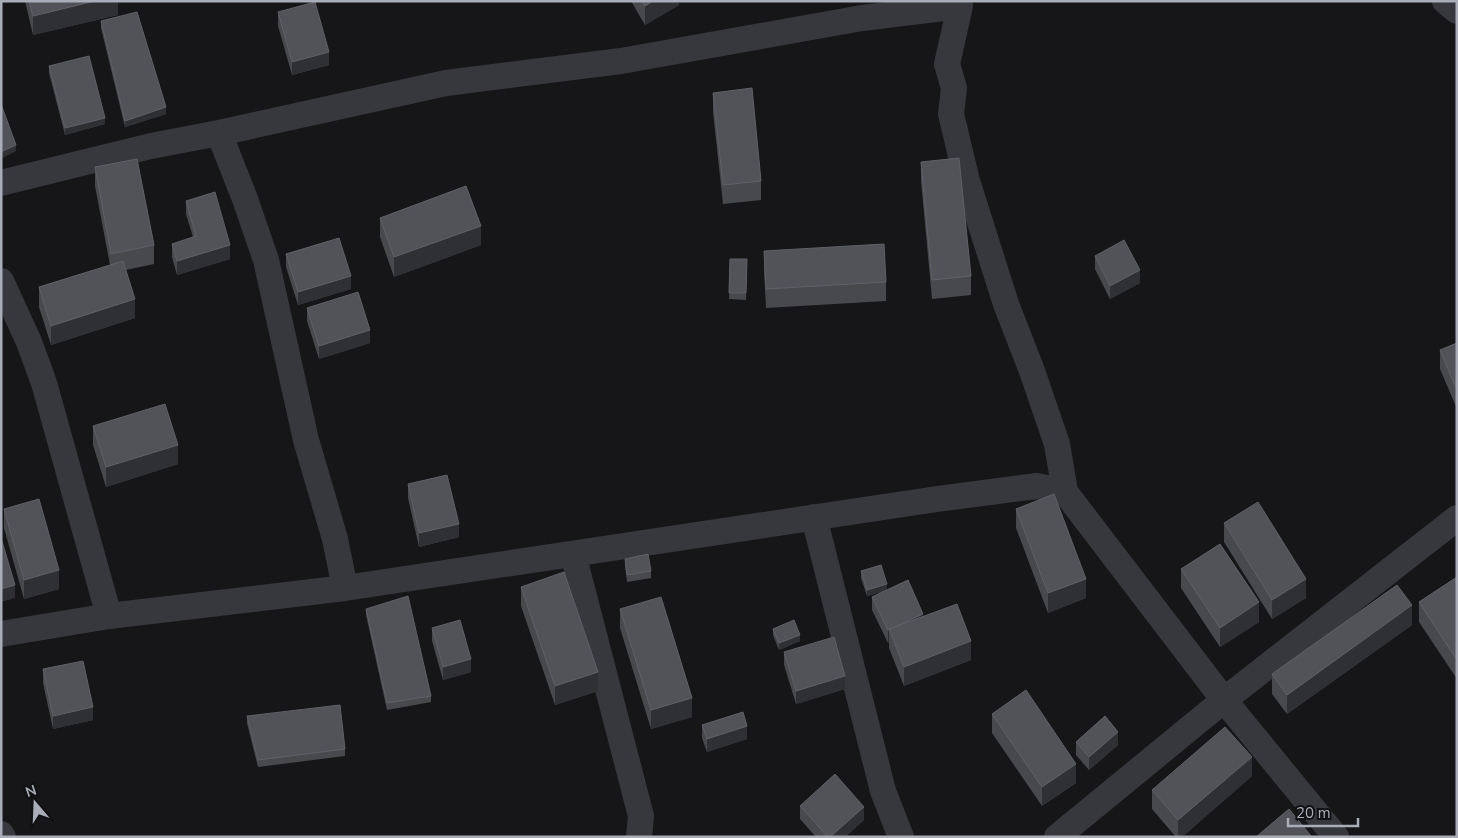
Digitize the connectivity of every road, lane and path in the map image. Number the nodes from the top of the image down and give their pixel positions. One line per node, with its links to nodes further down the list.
1 (1445, 1): 3 (street)
2 (960, 4): 4 (street); 7 (street)
3 (1457, 11)
4 (219, 133): 5 (street); 11 (street)
5 (1, 183)
6 (1, 282): 12 (street)
7 (1065, 492): 8 (street); 14 (street)
8 (814, 517): 10 (street); 16 (street)
9 (1457, 518): 14 (street)
10 (572, 554): 11 (street); 15 (street)
11 (345, 588): 12 (street)
12 (109, 616): 13 (street)
13 (1, 634)
14 (1224, 700): 17 (street); 18 (street)
15 (640, 837)
16 (901, 837)
17 (1057, 837)
18 (1336, 837)

